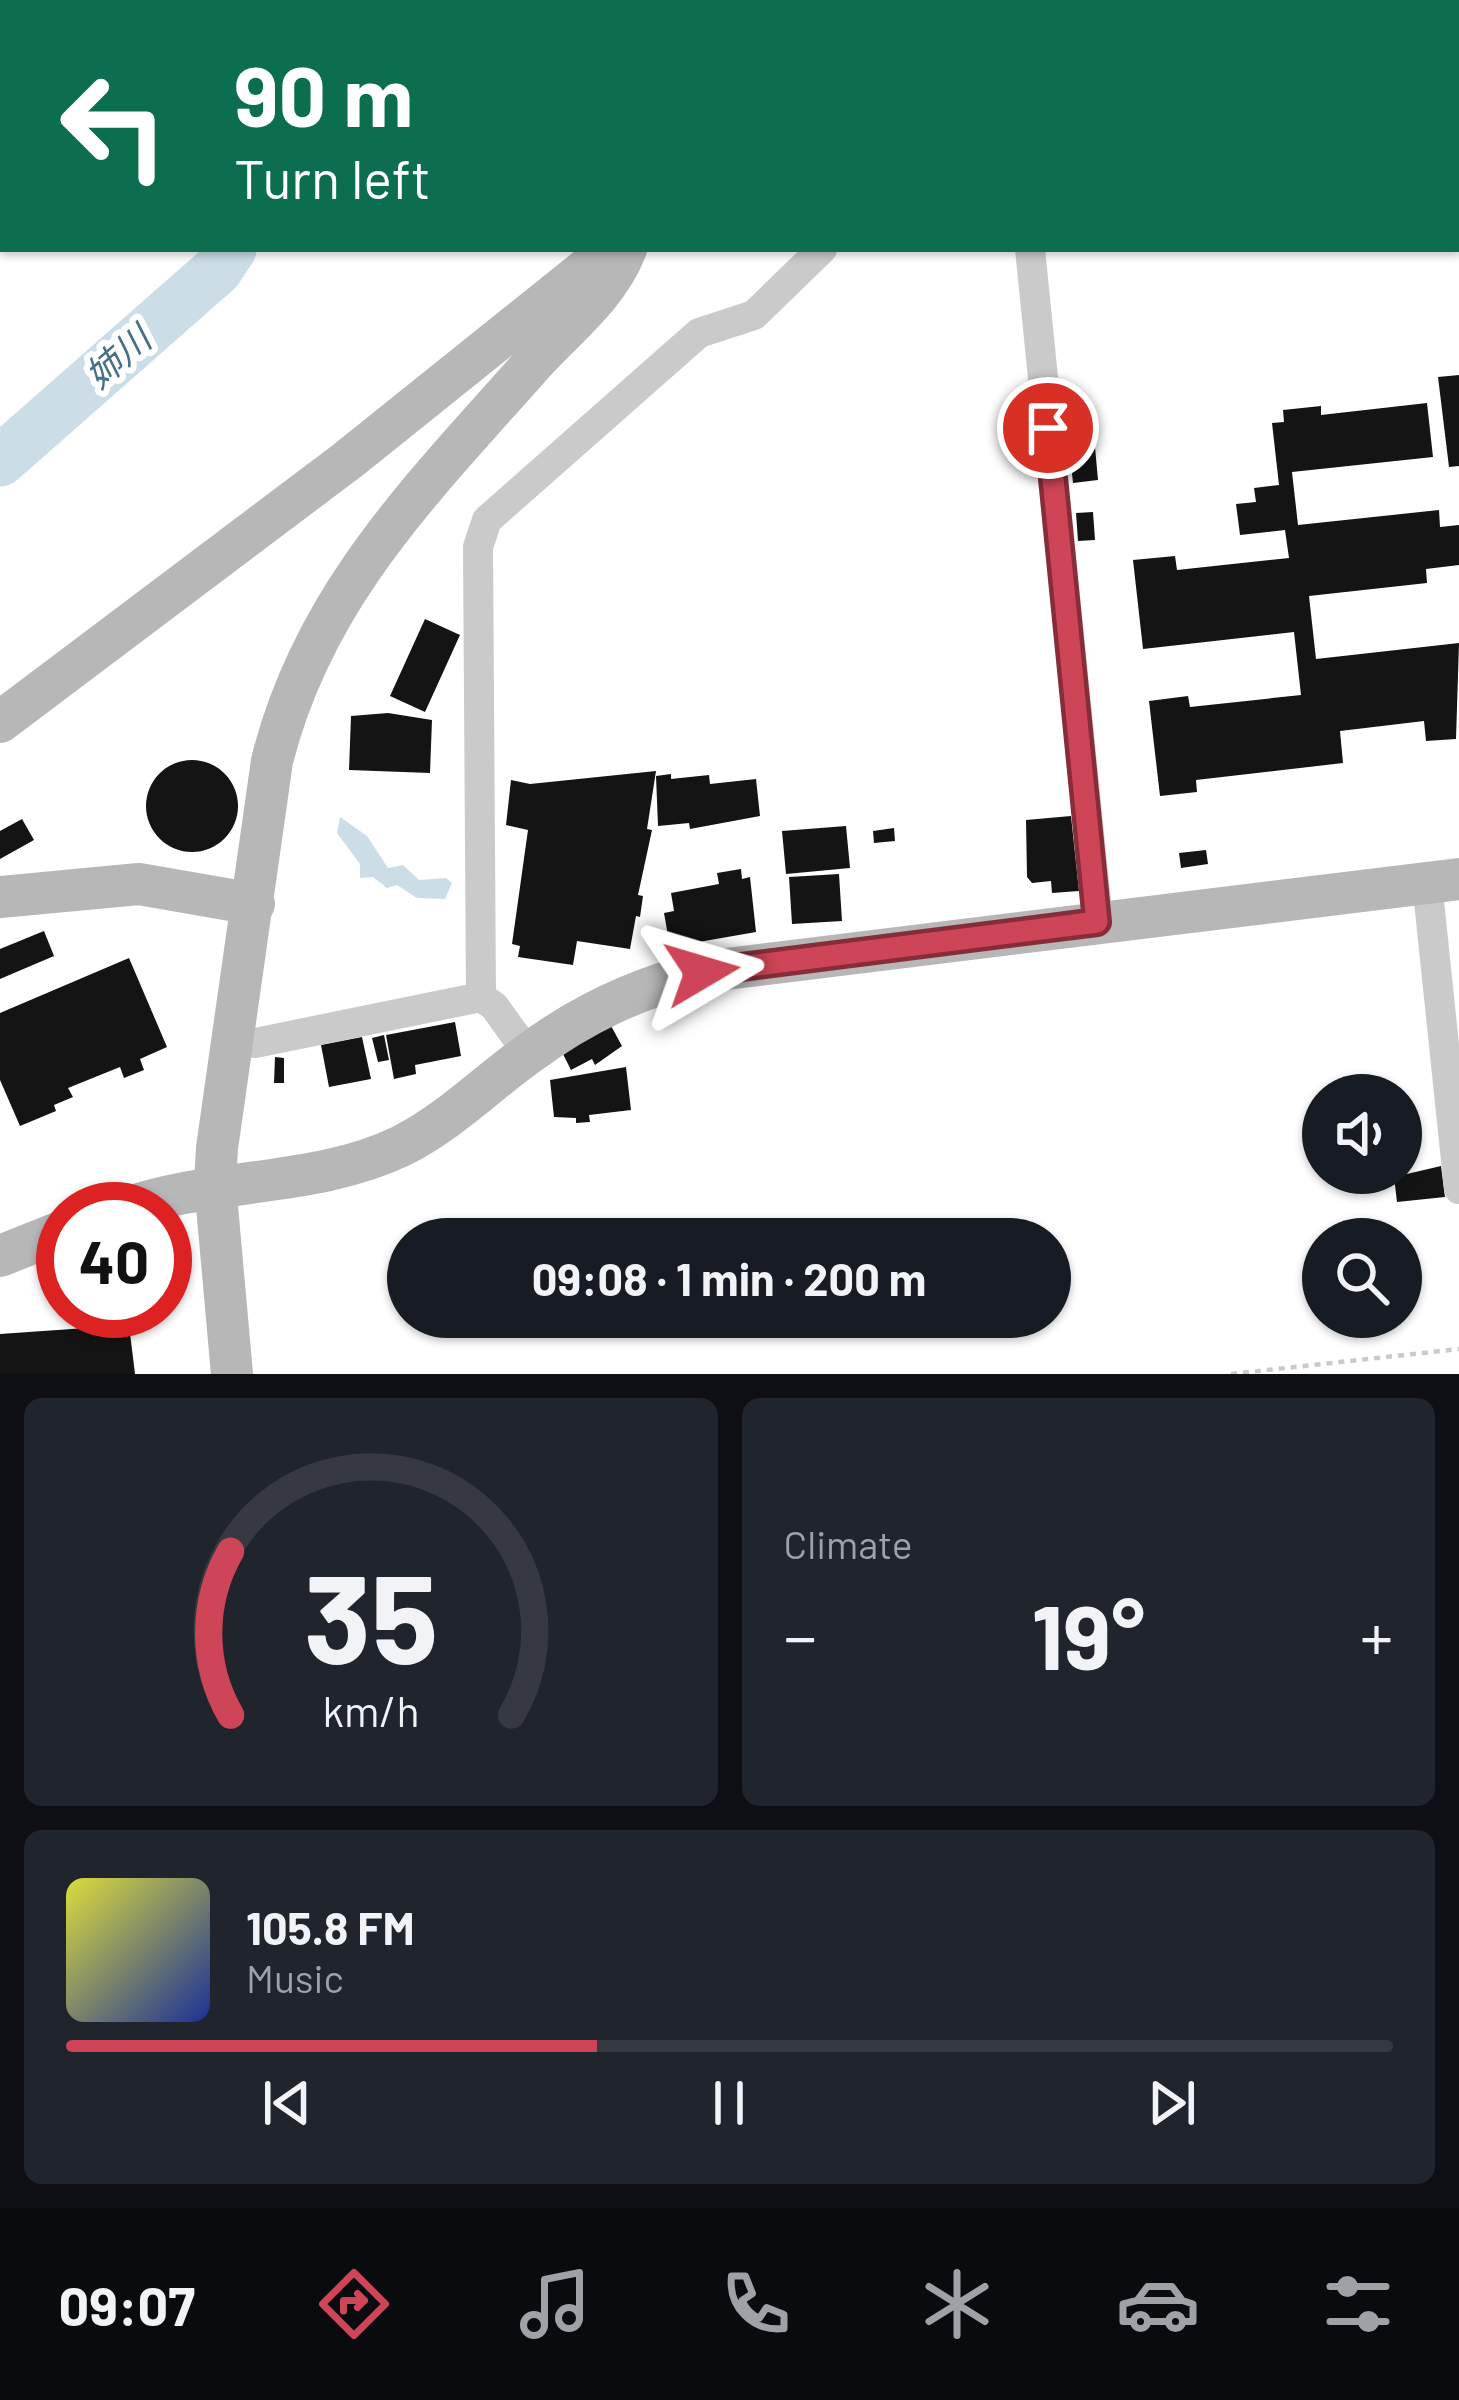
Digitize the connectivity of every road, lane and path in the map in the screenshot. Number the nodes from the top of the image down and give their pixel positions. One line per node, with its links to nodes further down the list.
1 (607, 252): 5 (street)
2 (625, 252): 8 (street)
3 (819, 252): 10 (street)
4 (1030, 252): 9 (street)
5 (0, 722)
6 (1443, 880): 9 (street); 14 (street)
7 (0, 897): 8 (street)
8 (254, 904): 13 (street)
9 (1097, 922): 12 (street)
10 (481, 998): 11 (street); 12 (street)
11 (256, 1043)
12 (528, 1053): 13 (street)
13 (215, 1184): 15 (street); 19 (street)
14 (1459, 1189)
15 (192, 1190)
16 (36, 1242): 17 (street)
17 (0, 1256)
18 (1459, 1349): 20 (path)
19 (232, 1374)
20 (1231, 1374)

